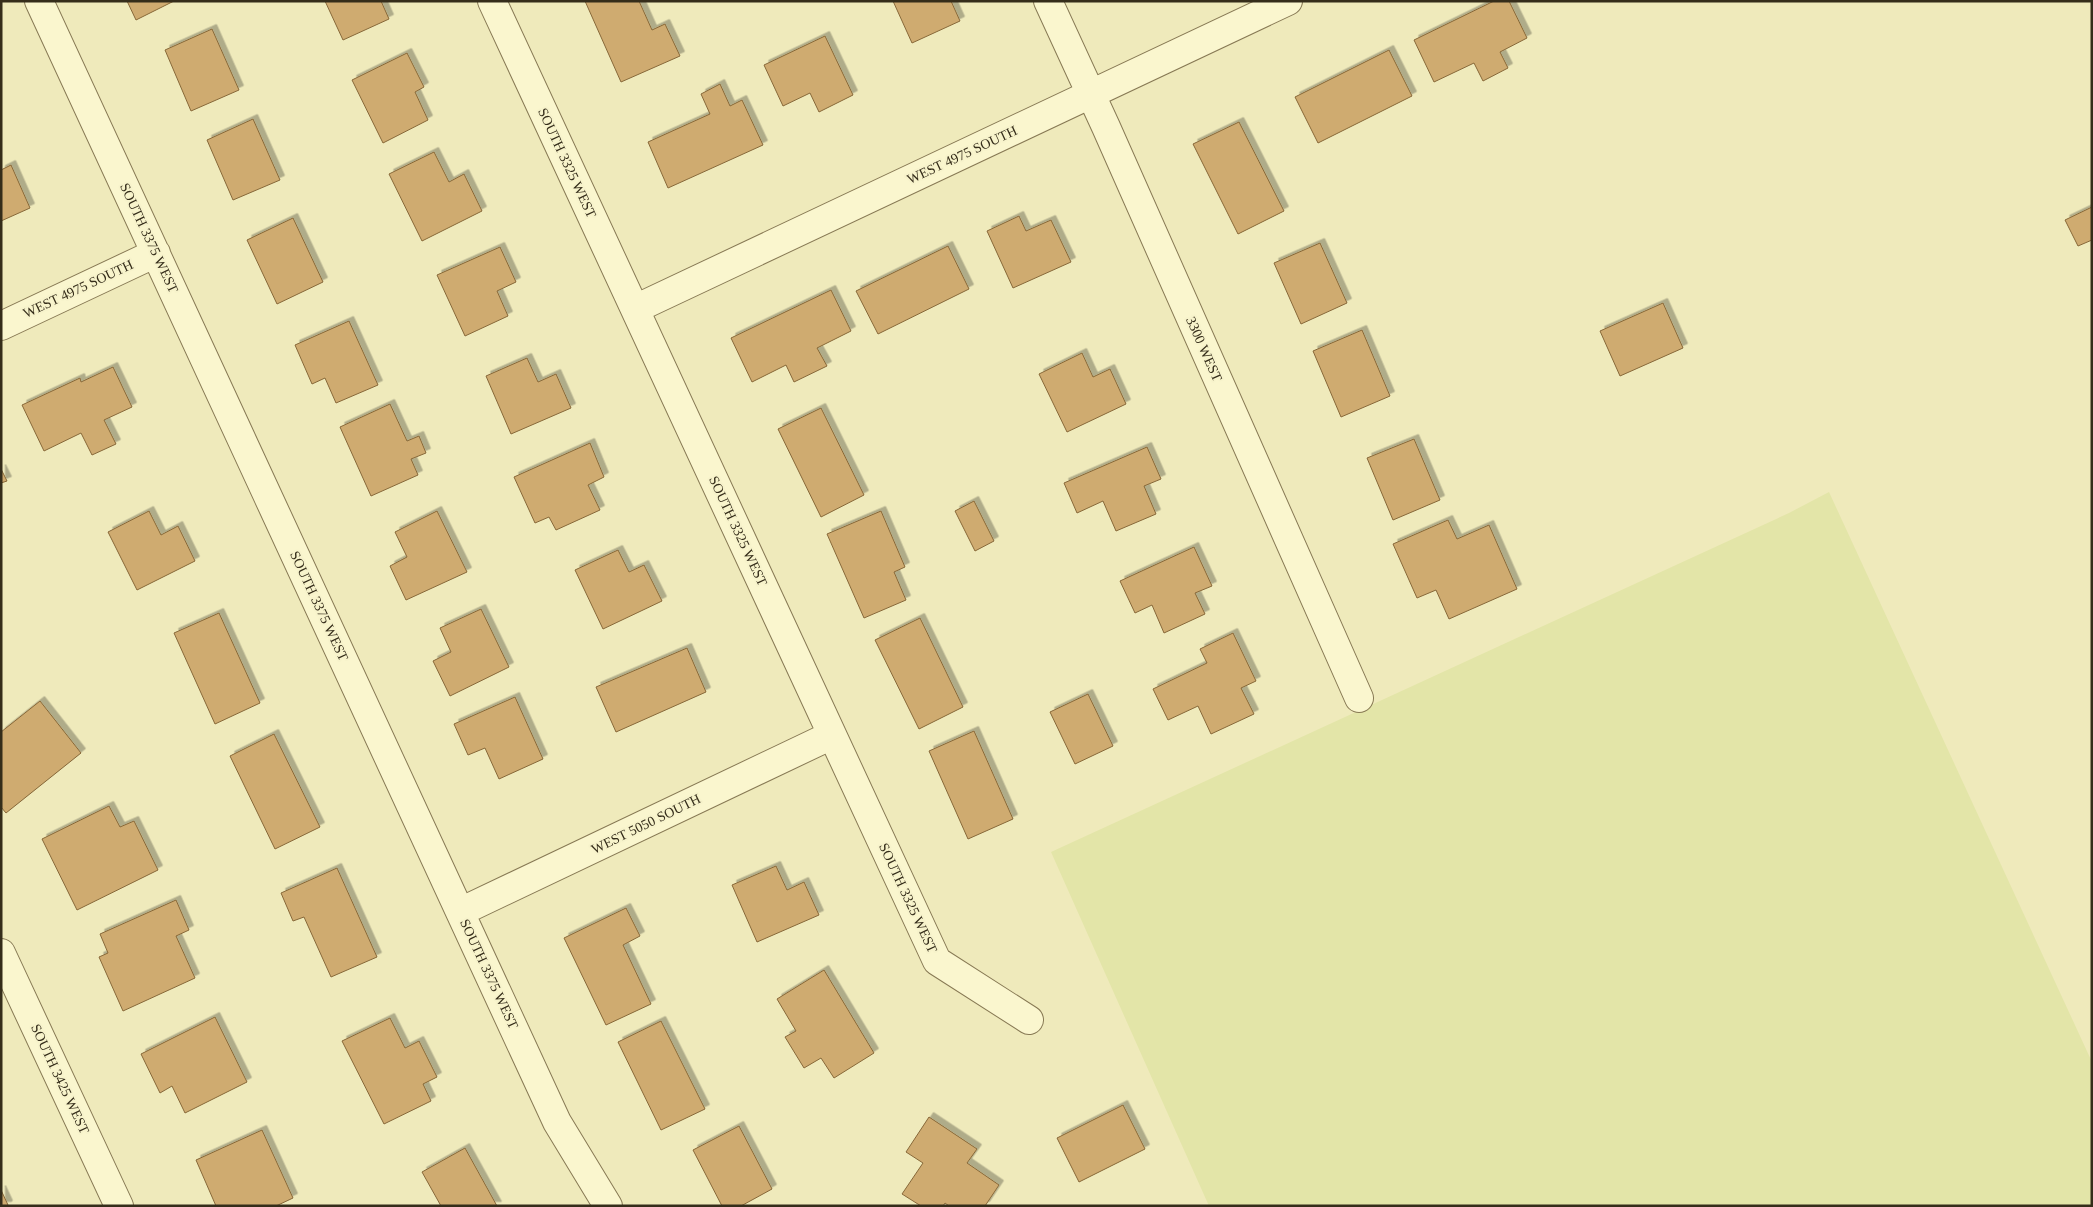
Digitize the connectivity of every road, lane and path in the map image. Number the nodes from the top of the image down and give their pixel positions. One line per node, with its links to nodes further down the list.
1 (39, 1): 6 (street, SOUTH 3375 WEST)
2 (492, 1): 7 (street, SOUTH 3325 WEST)
3 (1048, 1): 5 (street, 3300 WEST)
4 (1288, 1): 5 (street, WEST 4975 SOUTH)
5 (1091, 95): 7 (street, WEST 4975 SOUTH); 9 (street, 3300 WEST)
6 (156, 253): 8 (street, WEST 4975 SOUTH); 11 (street, SOUTH 3375 WEST)
7 (635, 310): 10 (street, SOUTH 3325 WEST)
8 (1, 326)
9 (1359, 698)
10 (832, 735): 11 (street, WEST 5050 SOUTH); 13 (street, SOUTH 3325 WEST)
11 (460, 912): 15 (street, SOUTH 3375 WEST)
12 (1, 953): 14 (street, SOUTH 3425 WEST)
13 (1029, 1020)
14 (119, 1206)
15 (608, 1206)

